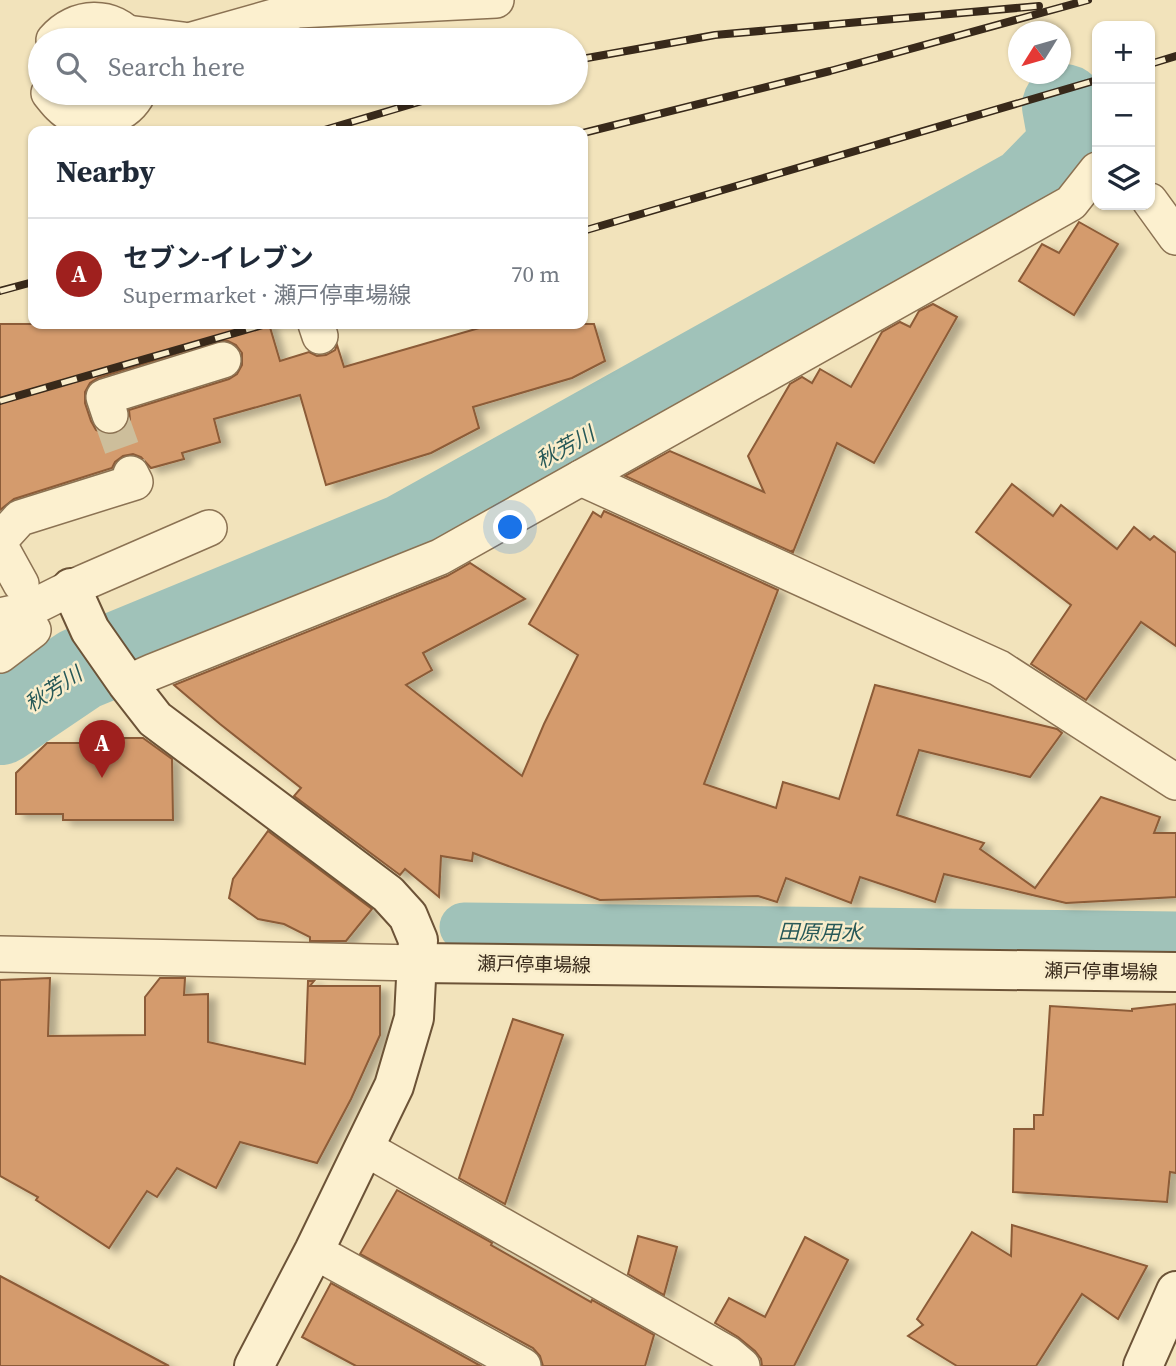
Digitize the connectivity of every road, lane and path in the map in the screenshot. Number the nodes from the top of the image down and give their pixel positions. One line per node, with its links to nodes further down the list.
1 (496, 0): 2 (street)
2 (298, 5): 6 (street)
3 (87, 10): 4 (street); 5 (street)
4 (67, 28)
5 (120, 28)
6 (228, 28)
7 (58, 105): 9 (street)
8 (129, 105): 9 (street)
9 (109, 125)
10 (1092, 176): 16 (street)
11 (1155, 208): 12 (street)
12 (1176, 237)
13 (223, 360): 14 (street)
14 (110, 415)
15 (131, 474): 18 (street)
16 (581, 478): 25 (street); 26 (street)
17 (209, 528): 21 (street)
18 (0, 540)
19 (0, 546): 20 (street)
20 (21, 584)
21 (71, 588): 22 (street); 25 (main road)
22 (0, 616)
23 (33, 631): 24 (street)
24 (0, 655)
25 (127, 683): 28 (main road)
26 (1176, 782)
27 (0, 954): 28 (street)
28 (417, 963): 29 (main road, 瀬戸停車場線); 30 (main road)
29 (1176, 972)
30 (365, 1148): 31 (main road); 35 (street)
31 (314, 1251): 33 (main road); 34 (street)
32 (1176, 1291): 36 (main road)
33 (254, 1366)
34 (523, 1366)
35 (742, 1366)
36 (1143, 1366)

